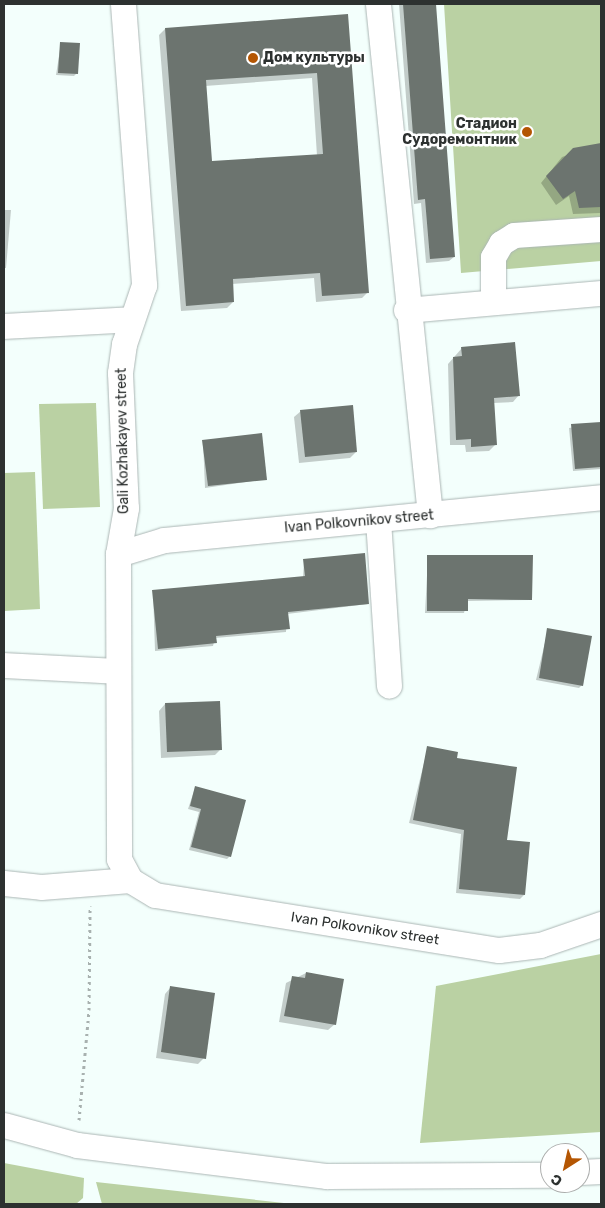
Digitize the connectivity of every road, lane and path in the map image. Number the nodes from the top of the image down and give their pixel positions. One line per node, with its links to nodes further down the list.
1 (123, 4): 7 (street, Gali Kozhakayev street)
2 (378, 4): 6 (street)
3 (601, 229): 5 (street)
4 (601, 293): 5 (street)
5 (493, 302): 6 (street)
6 (406, 310): 10 (street)
7 (132, 319): 8 (street); 12 (street, Gali Kozhakayev street)
8 (4, 326)
9 (601, 498): 10 (street, Ivan Polkovnikov street)
10 (430, 515): 11 (street, Ivan Polkovnikov street)
11 (378, 520): 12 (street, Ivan Polkovnikov street); 15 (street)
12 (118, 554): 14 (street, Gali Kozhakayev street)
13 (4, 665): 14 (street)
14 (118, 671): 16 (street, Gali Kozhakayev street)
15 (389, 686)
16 (130, 880): 17 (street); 19 (street, Ivan Polkovnikov street)
17 (90, 881): 18 (street); 21 (path)
18 (4, 882)
19 (601, 924)
20 (4, 1125): 21 (street)
21 (77, 1144): 22 (street)
22 (540, 1174)

